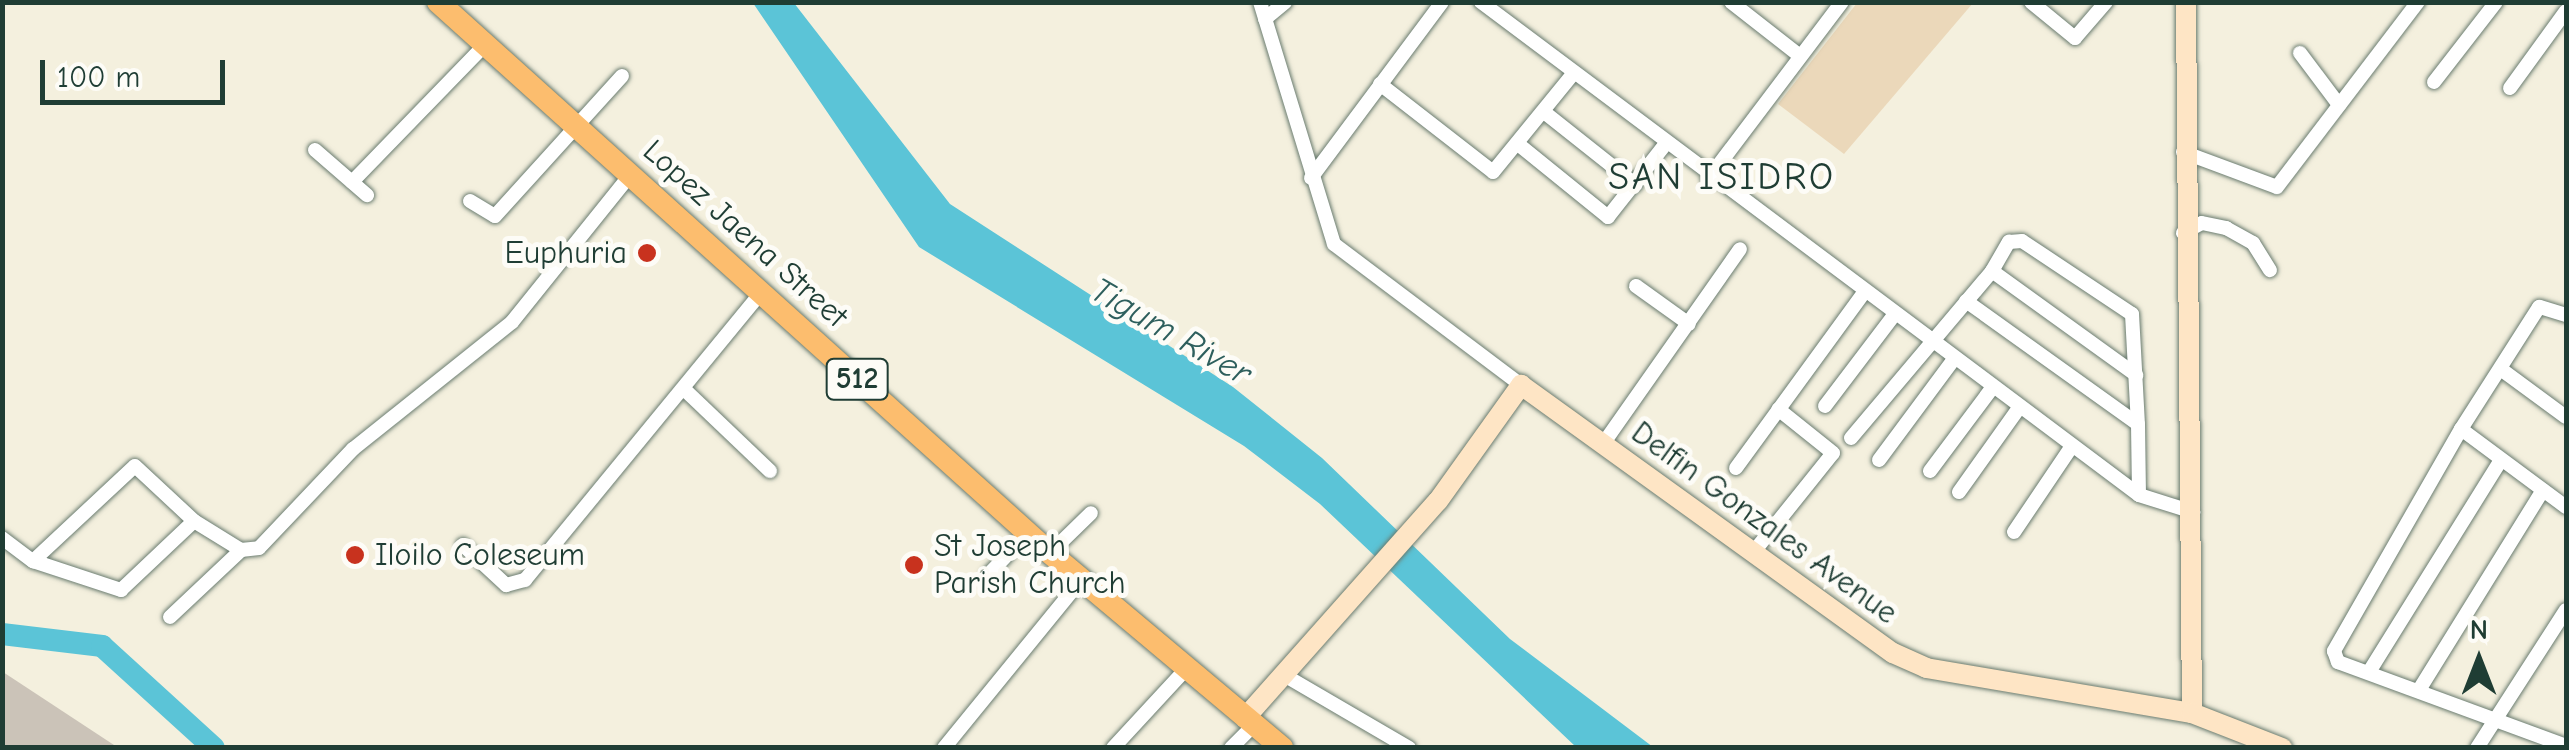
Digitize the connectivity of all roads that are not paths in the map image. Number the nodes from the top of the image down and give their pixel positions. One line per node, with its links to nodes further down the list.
1 (438, 2): 15 (main road, Lopez Jaena Street / 512)
2 (1260, 2): 14 (street, Delfin Gonzales Avenue)
3 (1285, 2): 14 (street)
4 (1442, 2): 21 (street)
5 (1481, 2): 18 (street)
6 (1731, 2): 17 (street)
7 (1842, 2): 17 (street)
8 (2031, 2): 12 (street)
9 (2186, 2): 29 (street)
10 (2418, 2): 23 (street)
11 (2496, 2): 20 (street)
12 (2105, 3)
13 (2566, 11): 22 (street)
14 (1266, 19): 31 (street, Delfin Gonzales Avenue)
15 (484, 46): 25 (main road, Lopez Jaena Street / 512); 33 (street)
16 (2300, 54): 23 (street)
17 (1800, 56): 32 (street)
18 (1572, 75): 24 (street); 27 (street)
19 (622, 76): 25 (street)
20 (2434, 82)
21 (1380, 84): 26 (street); 31 (street)
22 (2510, 88)
23 (2340, 104): 29 (street)
24 (1544, 112): 26 (street); 34 (street)
25 (578, 126): 30 (main road, Lopez Jaena Street / 512); 36 (street)
26 (1518, 144): 34 (street)
27 (1663, 147): 32 (street); 34 (street)
28 (315, 150): 33 (street)
29 (2181, 151): 37 (street)
30 (631, 174): 43 (main road, Lopez Jaena Street / 512); 80 (street)
31 (1311, 178): 52 (street, Delfin Gonzales Avenue)
32 (1708, 178): 42 (street)
33 (352, 182): 35 (street)
34 (1636, 185)
35 (367, 196)
36 (470, 201)
37 (2182, 233): 39 (street); 73 (street)
38 (1740, 249): 47 (street)
39 (2270, 270)
40 (1992, 271): 44 (street); 51 (street); 51 (street)
41 (1636, 286): 47 (street)
42 (1865, 291): 45 (street); 57 (street)
43 (761, 293): 54 (street); 76 (main road, Lopez Jaena Street / 512)
44 (1966, 302): 48 (street); 59 (street)
45 (1894, 315): 48 (street); 55 (street)
46 (2566, 316): 50 (street)
47 (1689, 324): 62 (street)
48 (1931, 341): 49 (street); 61 (street)
49 (1954, 359): 53 (street); 64 (street)
50 (2502, 370): 58 (street); 60 (street)
51 (2136, 375): 59 (street)
52 (1520, 385): 62 (street, Delfin Gonzales Avenue); 90 (street)
53 (1992, 388): 56 (street); 68 (street)
54 (686, 391): 67 (street); 79 (street)
55 (1825, 406)
56 (2019, 408): 63 (street); 70 (street)
57 (1778, 409): 66 (street); 82 (street)
58 (2566, 417)
59 (2138, 424): 71 (street)
60 (2462, 429): 65 (street); 89 (street)
61 (1852, 438)
62 (1603, 444): 82 (street, Delfin Gonzales Avenue)
63 (2072, 446): 71 (street); 77 (street)
64 (1879, 460)
65 (2501, 460): 69 (street); 89 (street)
66 (1736, 468)
67 (770, 471)
68 (1930, 471)
69 (2543, 490): 72 (street); 91 (street)
70 (1959, 492)
71 (2139, 495): 73 (street)
72 (2566, 507)
73 (2193, 512): 92 (street)
74 (1091, 514): 81 (street)
75 (194, 521): 80 (street); 83 (street); 83 (street)
76 (1028, 532): 81 (main road, Lopez Jaena Street / 512); 84 (street)
77 (2014, 532)
78 (3, 539): 83 (street)
79 (462, 545)
80 (241, 550): 87 (street)
81 (1050, 553): 85 (main road, Lopez Jaena Street / 512)
82 (1752, 554): 92 (street, Delfin Gonzales Avenue)
83 (33, 561)
84 (988, 574)
85 (1081, 580): 88 (main road, Lopez Jaena Street / 512); 96 (street)
86 (2566, 610): 93 (street)
87 (170, 617)
88 (1186, 669): 94 (main road, Lopez Jaena Street / 512); 97 (street)
89 (2368, 672): 91 (street)
90 (1284, 675): 94 (street); 100 (street)
91 (2419, 690): 93 (street)
92 (2192, 713): 101 (street, Delfin Gonzales Avenue)
93 (2498, 719): 95 (street); 102 (street)
94 (1250, 721): 98 (street); 99 (main road, Lopez Jaena Street / 512)
95 (2566, 746)
96 (944, 748)
97 (1114, 748)
98 (1231, 748)
99 (1282, 748)
100 (1409, 748)
101 (2282, 748)
102 (2477, 748)

